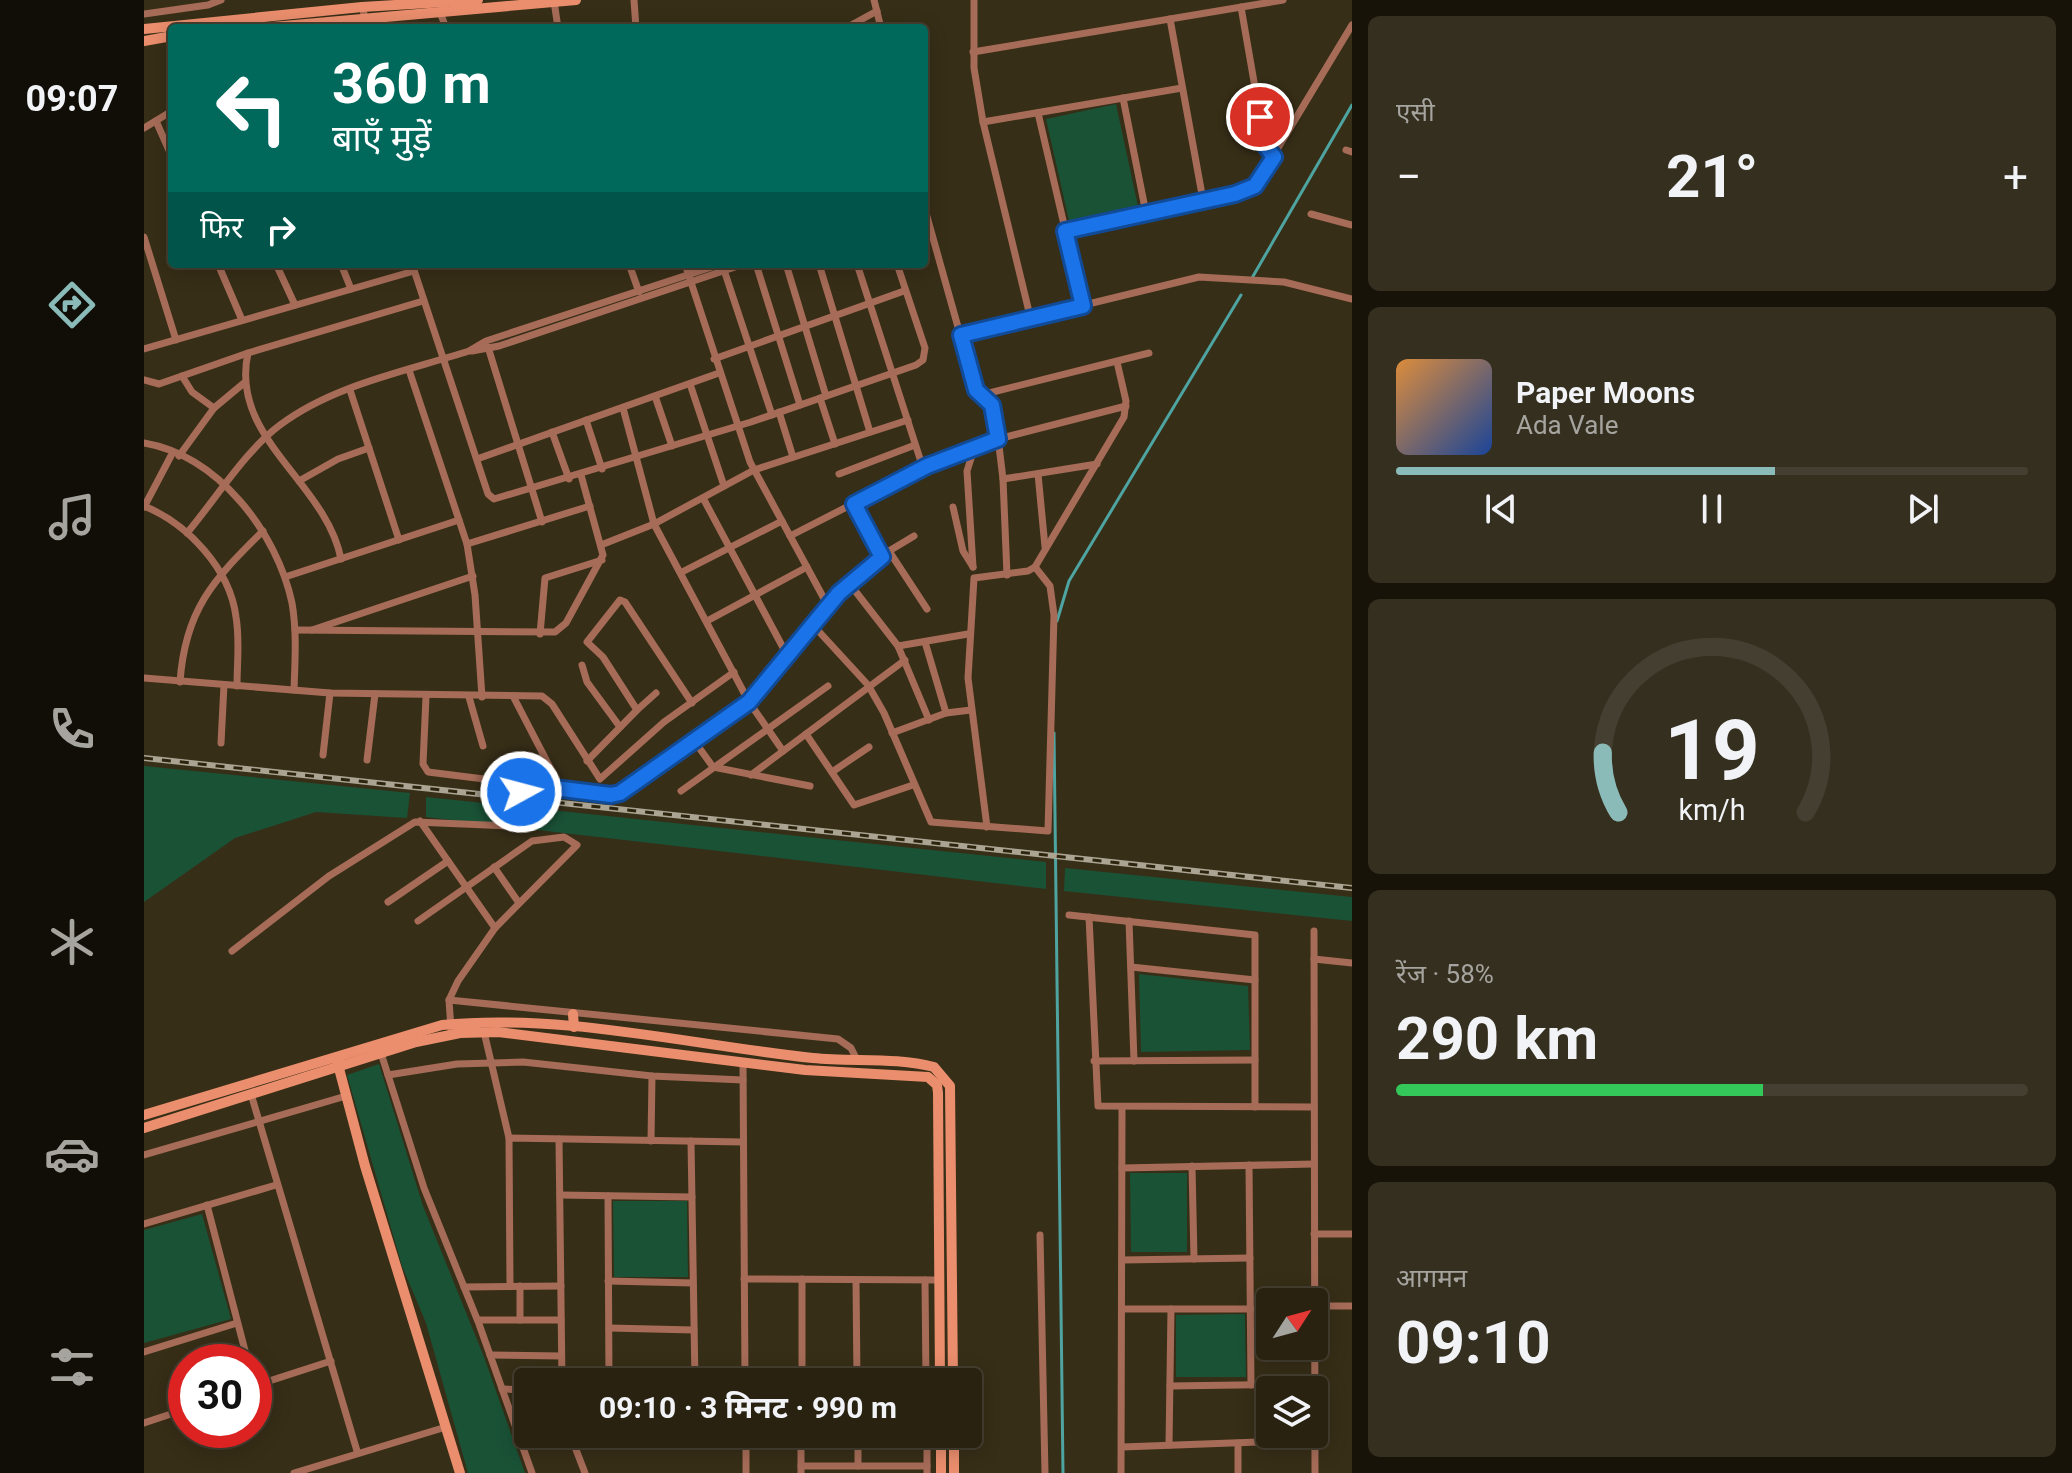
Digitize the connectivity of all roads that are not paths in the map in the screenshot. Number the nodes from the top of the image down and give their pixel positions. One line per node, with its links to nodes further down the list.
1 (221, 0): 9 (street)
2 (478, 0): 11 (street)
3 (576, 0): 8 (street)
4 (634, 0): 24 (street)
5 (874, 0): 13 (street)
6 (974, 0): 32 (street)
7 (1283, 0): 12 (street)
8 (554, 1): 14 (street); 23 (street)
9 (208, 5): 15 (street); 17 (street)
10 (322, 5): 11 (street); 17 (street); 18 (street)
11 (362, 7): 21 (street)
12 (1241, 7): 16 (street); 41 (street)
13 (877, 11): 25 (street); 26 (street)
14 (440, 12): 21 (street); 22 (street)
15 (144, 14)
16 (1170, 19): 32 (street); 33 (street)
17 (210, 22): 19 (street)
18 (322, 23): 20 (street); 21 (street)
19 (191, 24)
20 (310, 24)
21 (366, 24)
22 (444, 24)
23 (557, 24)
24 (636, 24)
25 (853, 24)
26 (880, 24)
27 (1352, 25): 41 (street)
28 (168, 26): 29 (street)
29 (144, 29)
30 (168, 37): 31 (street)
31 (144, 41)
32 (973, 52): 38 (street)
33 (1182, 88): 34 (street); 42 (street)
34 (1123, 98): 35 (street); 43 (street)
35 (1038, 113): 38 (street); 47 (street)
36 (168, 114): 37 (street)
37 (156, 121): 39 (street); 40 (street)
38 (983, 122): 77 (street)
39 (144, 128)
40 (168, 148)
41 (1274, 157): 42 (street)
42 (1203, 200): 43 (street)
43 (1146, 213): 47 (street)
44 (1311, 214): 46 (street)
45 (928, 220): 79 (street)
46 (1352, 225)
47 (1065, 231): 74 (street)
48 (144, 237): 81 (street)
49 (220, 268): 76 (street)
50 (278, 268): 73 (street)
51 (343, 268): 66 (street)
52 (397, 268): 64 (street)
53 (411, 268): 64 (street)
54 (413, 268): 70 (street)
55 (630, 268): 68 (street)
56 (686, 268): 65 (street)
57 (720, 268): 65 (street)
58 (723, 268): 83 (street)
59 (757, 268): 80 (street)
60 (787, 268): 78 (street)
61 (820, 268): 75 (street)
62 (858, 268): 72 (street)
63 (898, 268): 67 (street)
64 (400, 274): 66 (street)
65 (690, 278): 68 (street); 71 (street); 88 (street)
66 (351, 289): 73 (street)
67 (904, 291): 72 (street); 92 (street)
68 (639, 292): 71 (street)
69 (1352, 299): 74 (street)
70 (423, 301): 85 (street); 87 (street)
71 (621, 301): 82 (street)
72 (870, 303): 75 (street); 92 (street)
73 (295, 305): 76 (street)
74 (1083, 306): 77 (street)
75 (834, 316): 78 (street); 97 (street)
76 (242, 320): 81 (street)
77 (1031, 320): 79 (street)
78 (804, 326): 80 (street); 101 (street)
79 (961, 335): 99 (street)
80 (777, 336): 83 (street); 102 (street)
81 (176, 340): 84 (street)
82 (487, 345): 87 (street); 117 (street)
83 (749, 346): 88 (street); 106 (street)
84 (144, 349)
85 (248, 353): 93 (street); 95 (street)
86 (1149, 353): 89 (street)
87 (443, 359): 90 (street); 125 (street)
88 (714, 359): 91 (street)
89 (1117, 362): 99 (street); 103 (street)
90 (409, 370): 98 (street); 144 (street)
91 (719, 373): 96 (street); 109 (street)
92 (893, 374): 97 (street); 108 (street)
93 (182, 376): 94 (street); 104 (street)
94 (144, 380)
95 (244, 383): 104 (street); 113 (street)
96 (690, 384): 100 (street); 112 (street)
97 (856, 386): 101 (street); 111 (street)
98 (350, 390): 113 (street); 120 (street)
99 (981, 395): 114 (street)
100 (655, 396): 105 (street); 119 (street)
101 (823, 397): 102 (street); 116 (street)
102 (800, 405): 106 (street)
103 (1126, 406): 114 (street); 126 (street)
104 (214, 408): 122 (street)
105 (623, 408): 107 (street); 124 (street)
106 (776, 414): 109 (street); 123 (street)
107 (586, 420): 110 (street); 128 (street)
108 (908, 420): 111 (street); 118 (street)
109 (737, 426): 112 (street); 129 (street)
110 (552, 432): 117 (street); 133 (street)
111 (870, 432): 116 (street)
112 (706, 436): 119 (street); 136 (street)
113 (265, 438): 135 (street); 137 (street)
114 (998, 439): 121 (street); 134 (street)
115 (144, 443): 122 (street)
116 (835, 444): 123 (street)
117 (517, 445): 125 (street); 138 (street)
118 (915, 445): 127 (street); 130 (street)
119 (672, 446): 124 (street)
120 (369, 448): 135 (street); 152 (street)
121 (974, 449): 127 (street); 143 (street)
122 (176, 454): 137 (street); 141 (street)
123 (793, 457): 129 (street)
124 (635, 458): 128 (street); 147 (street)
125 (477, 459): 138 (street)
126 (1097, 464): 131 (street); 156 (street)
127 (923, 468): 140 (street)
128 (602, 469): 132 (street)
129 (754, 470): 136 (street); 145 (street)
130 (839, 474)
131 (1038, 474): 134 (street); 156 (street)
132 (581, 475): 133 (street); 142 (street)
133 (569, 479): 138 (street)
134 (1003, 479): 164 (street)
135 (299, 481): 158 (street)
136 (724, 486): 139 (street)
137 (225, 487): 148 (street); 149 (street)
138 (532, 488): 146 (street)
139 (703, 498): 147 (street); 155 (street)
140 (854, 504): 150 (street); 157 (street)
141 (144, 506): 149 (street)
142 (590, 506): 146 (street); 154 (street)
143 (953, 507)
144 (459, 520): 152 (street); 153 (street)
145 (782, 521): 150 (street); 155 (street)
146 (542, 522): 153 (street)
147 (654, 524): 154 (street); 162 (street)
148 (263, 531): 163 (street); 166 (street)
149 (187, 533): 163 (street)
150 (790, 536): 160 (street)
151 (914, 536): 157 (street)
152 (399, 540): 158 (street)
153 (467, 544): 165 (street)
154 (601, 545): 159 (street)
155 (729, 548): 162 (street); 168 (street)
156 (1045, 549): 161 (street)
157 (885, 554): 167 (street); 170 (street)
158 (341, 559): 166 (street)
159 (602, 560): 176 (street); 176 (street)
160 (807, 567): 168 (street); 169 (street)
161 (1035, 567): 164 (street); 225 (street)
162 (682, 572): 171 (street)
163 (221, 573): 185 (street); 188 (street)
164 (1007, 575): 177 (street)
165 (473, 576): 174 (street); 175 (street)
166 (285, 577): 173 (street)
167 (849, 583): 169 (street); 179 (street)
168 (755, 597): 171 (street); 180 (street)
169 (828, 606): 172 (street)
170 (927, 609)
171 (707, 621): 183 (street)
172 (812, 624): 180 (street); 187 (street)
173 (295, 630): 174 (street); 190 (street)
174 (310, 631): 175 (street)
175 (478, 633): 176 (street); 197 (street)
176 (540, 634)
177 (968, 634): 178 (street); 201 (street)
178 (925, 642): 179 (street); 202 (street)
179 (898, 646): 181 (street)
180 (787, 655): 198 (street)
181 (905, 660): 187 (street); 203 (street)
182 (582, 665): 204 (street)
183 (734, 672): 198 (street); 199 (street)
184 (144, 679): 185 (street)
185 (180, 682): 186 (street)
186 (224, 685): 188 (street); 209 (street)
187 (868, 685): 206 (street); 207 (street)
188 (237, 686): 190 (street)
189 (828, 686): 205 (street)
190 (294, 690): 191 (street)
191 (330, 693): 193 (street); 213 (street)
192 (656, 693): 200 (street)
193 (375, 694): 195 (street); 214 (street)
194 (513, 696): 197 (street); 215 (street); 219 (street)
195 (426, 697): 196 (street); 208 (street)
196 (469, 697): 197 (street); 210 (street)
197 (482, 697)
198 (749, 702): 205 (street); 208 (street)
199 (692, 703): 200 (street); 215 (street)
200 (637, 710): 204 (street)
201 (971, 710): 202 (street); 225 (street)
202 (946, 713): 203 (street)
203 (929, 720): 206 (street)
204 (620, 727): 215 (street)
205 (768, 728): 212 (street); 216 (street)
206 (892, 733): 220 (street)
207 (806, 734): 212 (street); 217 (street)
208 (695, 742): 216 (street)
209 (221, 743)
210 (483, 746)
211 (869, 747): 217 (street)
212 (783, 751): 218 (street)
213 (323, 755)
214 (367, 760)
215 (587, 761)
216 (713, 767): 218 (street); 222 (street)
217 (832, 772): 220 (street)
218 (751, 775): 221 (street)
219 (555, 777)
220 (913, 785): 225 (street)
221 (810, 786)
222 (681, 791)
223 (520, 806): 224 (street)
224 (420, 821): 226 (street); 237 (street)
225 (987, 827)
226 (448, 861): 228 (street); 229 (street)
227 (494, 867): 228 (street); 230 (street); 230 (street)
228 (466, 887): 233 (street); 235 (street)
229 (388, 902)
230 (519, 903): 235 (street)
231 (1069, 915): 232 (street)
232 (1089, 917): 234 (street); 250 (street)
233 (418, 921)
234 (1129, 921): 240 (street); 241 (street)
235 (495, 928): 242 (street)
236 (1314, 931): 238 (street)
237 (232, 951)
238 (1314, 959): 239 (street); 262 (street)
239 (1352, 963)
240 (1131, 967): 241 (street); 251 (street)
241 (1255, 980): 249 (street)
242 (449, 1000): 243 (street); 245 (street)
243 (573, 1014): 244 (street); 248 (street)
244 (574, 1027): 245 (street); 248 (street)
245 (451, 1030): 246 (street); 247 (street)
246 (484, 1032): 253 (street); 254 (street)
247 (380, 1048): 252 (street); 255 (street)
248 (857, 1060): 256 (street)
249 (1255, 1060): 251 (street); 261 (street)
250 (1094, 1061): 251 (street); 263 (street)
251 (1134, 1061)
252 (337, 1062): 259 (street); 260 (street); 264 (street)
253 (743, 1062): 256 (street); 258 (street)
254 (490, 1063): 255 (street); 257 (street); 267 (street)
255 (388, 1075): 299 (street)
256 (936, 1075): 293 (street); 325 (street)
257 (652, 1076): 258 (street); 269 (street)
258 (743, 1080): 271 (street)
259 (251, 1094): 265 (street); 266 (street)
260 (346, 1096): 265 (street); 335 (street)
261 (1255, 1107): 262 (street); 263 (street)
262 (1314, 1107): 273 (street)
263 (1122, 1109): 276 (street)
264 (144, 1115)
265 (258, 1121): 272 (street); 277 (street)
266 (144, 1128)
267 (509, 1138): 268 (street); 296 (street)
268 (559, 1139): 269 (street); 278 (street)
269 (651, 1141): 270 (street)
270 (691, 1141): 271 (street); 280 (street)
271 (743, 1142): 289 (street)
272 (144, 1155)
273 (1314, 1164): 274 (street); 283 (street)
274 (1249, 1165): 275 (street); 286 (street)
275 (1192, 1166): 276 (street); 287 (street)
276 (1122, 1168): 288 (street)
277 (276, 1185): 281 (street); 316 (street)
278 (560, 1195): 279 (street); 298 (street)
279 (608, 1196): 280 (street); 294 (street)
280 (692, 1197): 295 (street)
281 (207, 1205): 282 (street); 309 (street)
282 (144, 1224)
283 (1314, 1234): 284 (street); 300 (street)
284 (1352, 1234)
285 (1040, 1235): 361 (street)
286 (1250, 1258): 287 (street); 305 (street)
287 (1194, 1259): 288 (street)
288 (1122, 1260): 303 (street)
289 (744, 1279): 290 (street); 320 (street)
290 (802, 1279): 291 (street); 321 (street)
291 (856, 1280): 292 (street); 322 (street)
292 (925, 1280): 293 (street); 323 (street)
293 (940, 1280): 324 (street)
294 (608, 1281): 295 (street); 310 (street)
295 (693, 1283): 311 (street)
296 (510, 1286): 297 (street); 299 (street)
297 (520, 1286): 298 (street); 307 (street)
298 (561, 1286): 308 (street)
299 (464, 1287): 306 (street)
300 (1314, 1288)
301 (1328, 1306): 302 (street)
302 (1352, 1306)
303 (1122, 1309): 304 (street); 339 (street)
304 (1171, 1309): 305 (street); 329 (street)
305 (1251, 1309): 327 (street)
306 (478, 1320): 307 (street); 314 (street)
307 (520, 1320): 308 (street)
308 (561, 1320): 315 (street)
309 (237, 1323): 312 (street); 313 (street)
310 (609, 1328): 311 (street); 318 (street)
311 (694, 1330): 319 (street)
312 (243, 1344)
313 (144, 1352)
314 (490, 1355): 315 (street); 330 (street)
315 (561, 1356): 317 (street)
316 (331, 1361): 326 (street); 349 (street)
317 (561, 1368)
318 (609, 1368)
319 (695, 1368)
320 (745, 1368)
321 (802, 1368)
322 (857, 1368)
323 (926, 1368)
324 (940, 1368)
325 (953, 1368)
326 (272, 1380)
327 (1251, 1385): 328 (street); 329 (street)
328 (1256, 1385)
329 (1170, 1386): 338 (street)
330 (502, 1389): 331 (street); 334 (street)
331 (514, 1389)
332 (168, 1415): 333 (street)
333 (144, 1423)
334 (514, 1423)
335 (446, 1427): 349 (street); 355 (street)
336 (1256, 1442): 337 (street)
337 (1238, 1443): 338 (street); 363 (street)
338 (1169, 1445): 339 (street)
339 (1122, 1447): 362 (street)
340 (523, 1448): 356 (street)
341 (575, 1448): 357 (street)
342 (746, 1448): 358 (street)
343 (801, 1448): 351 (street)
344 (858, 1448): 350 (street)
345 (927, 1448): 353 (street)
346 (941, 1448): 359 (street)
347 (954, 1448): 360 (street)
348 (1315, 1448): 364 (street)
349 (357, 1451): 354 (street)
350 (858, 1466): 352 (street); 353 (street)
351 (801, 1469): 352 (street)
352 (839, 1470)
353 (927, 1470)
354 (294, 1473)
355 (460, 1473)
356 (532, 1473)
357 (585, 1473)
358 (746, 1473)
359 (941, 1473)
360 (954, 1473)
361 (1045, 1473)
362 (1121, 1473)
363 (1238, 1473)
364 (1315, 1473)

